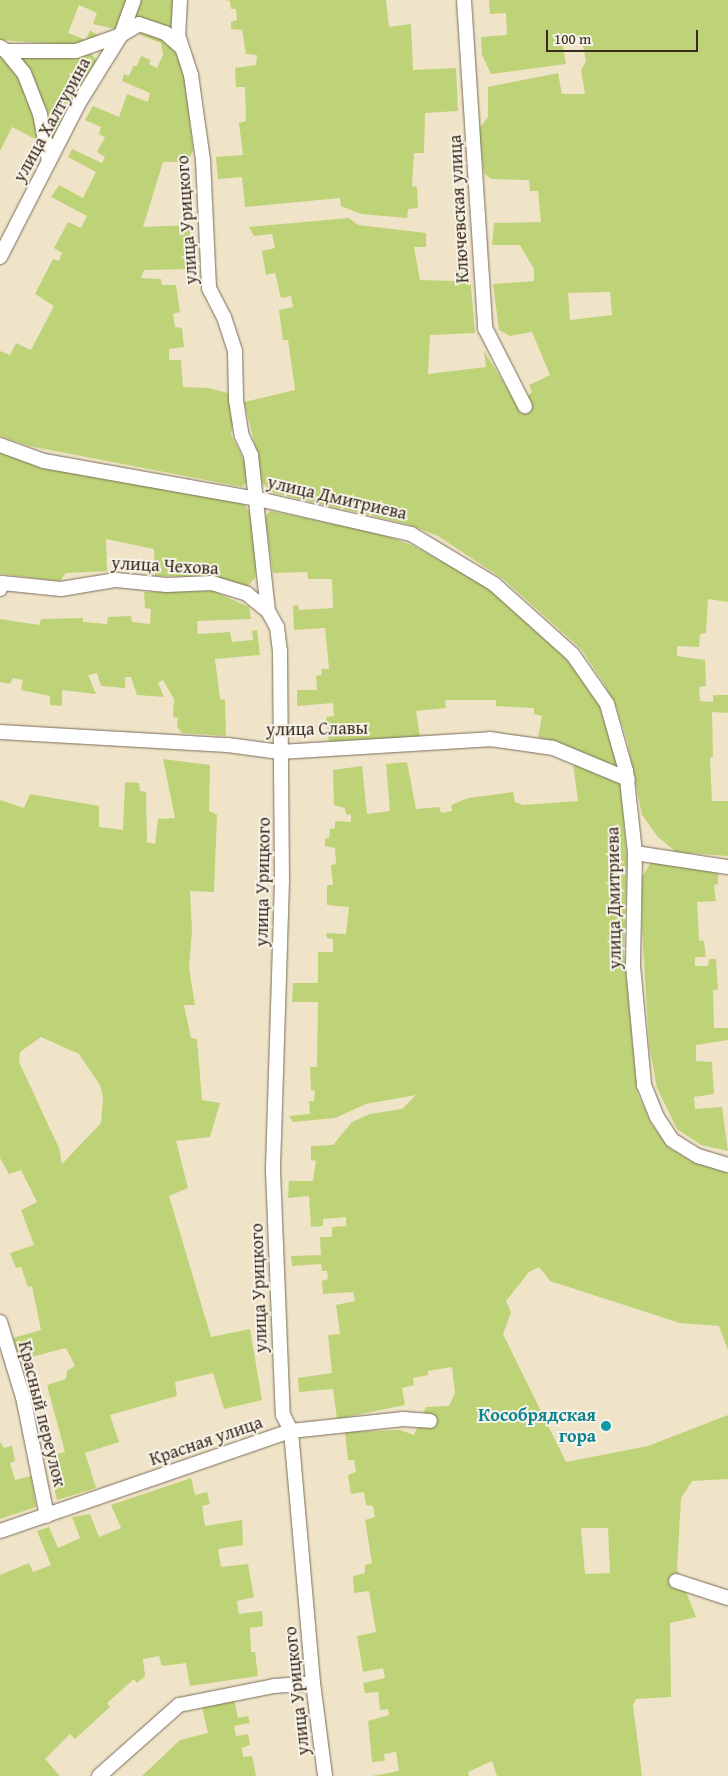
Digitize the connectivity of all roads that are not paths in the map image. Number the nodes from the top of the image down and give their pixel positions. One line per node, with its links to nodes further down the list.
1 (134, 0): 4 (street, улица Халтурина)
2 (180, 0): 5 (street, улица Урицкого)
3 (464, 0): 9 (street, Ключевская улица)
4 (121, 35): 5 (street); 6 (street); 7 (street, улица Халтурина)
5 (180, 46): 11 (street, улица Урицкого)
6 (3, 49): 7 (street)
7 (49, 161): 8 (street, улица Халтурина)
8 (0, 257)
9 (525, 406)
10 (0, 445): 11 (street, улица Дмитриева)
11 (258, 499): 13 (street, улица Урицкого); 16 (street, улица Дмитриева)
12 (0, 589): 13 (street, улица Чехова)
13 (268, 611): 15 (street, улица Урицкого)
14 (0, 732): 15 (street, улица Славы)
15 (280, 752): 16 (street, улица Славы); 22 (street, улица Урицкого)
16 (628, 779): 17 (street, улица Дмитриева)
17 (635, 852): 18 (street); 19 (street, улица Дмитриева)
18 (728, 867)
19 (728, 1165)
20 (0, 1322): 23 (street, Красный переулок)
21 (430, 1421): 22 (street, Красная улица)
22 (291, 1431): 23 (street, Красная улица); 27 (street, улица Урицкого)
23 (47, 1516): 24 (street, Красная улица)
24 (0, 1531)
25 (676, 1581): 26 (street)
26 (728, 1598)
27 (313, 1682): 28 (street); 29 (street, улица Урицкого)
28 (99, 1776)
29 (326, 1776)

